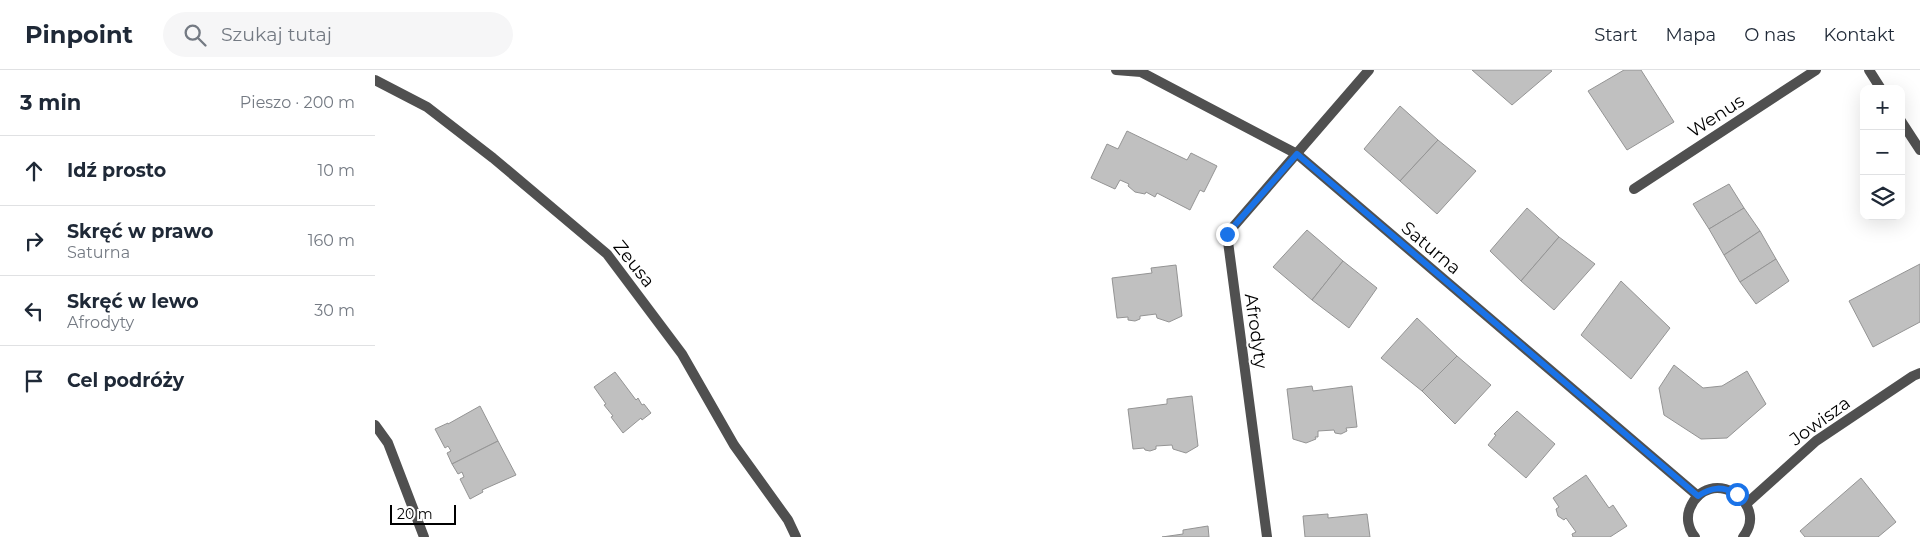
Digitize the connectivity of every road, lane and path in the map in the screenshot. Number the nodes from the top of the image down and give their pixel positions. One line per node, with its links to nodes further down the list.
1 (1116, 70): 9 (street, Saturna)
2 (1369, 70): 9 (street, Afrodyty)
3 (1816, 70): 10 (street, Wenus)
4 (1869, 70): 6 (street)
5 (375, 80): 16 (street, Zeusa)
6 (1878, 85)
7 (1905, 127): 8 (street)
8 (1920, 150)
9 (1297, 154): 13 (street, Saturna); 17 (street, Afrodyty)
10 (1634, 189)
11 (1920, 373): 14 (street, Jowisza)
12 (375, 425): 15 (street)
13 (1698, 496): 14 (street); 18 (street)
14 (1746, 504): 19 (street)
15 (424, 537)
16 (795, 537)
17 (1267, 537)
18 (1695, 537)
19 (1743, 537)

